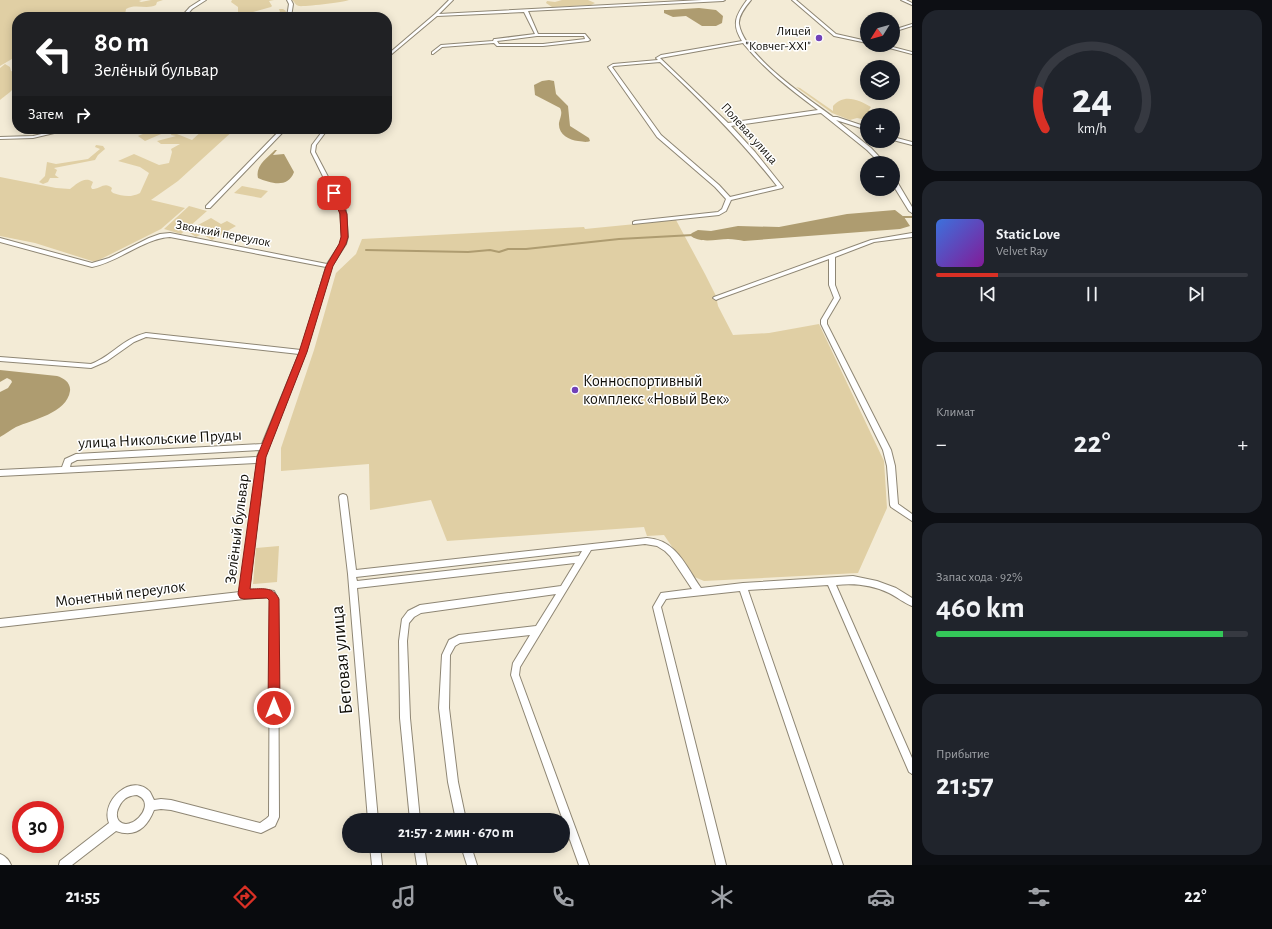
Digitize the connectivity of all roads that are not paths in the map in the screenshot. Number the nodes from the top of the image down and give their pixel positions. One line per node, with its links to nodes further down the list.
1 (204, 0): 13 (street)
2 (289, 0): 14 (street)
3 (451, 0): 15 (street)
4 (708, 0): 5 (street); 11 (street)
5 (724, 0)
6 (749, 0): 23 (street)
7 (794, 0): 12 (street)
8 (800, 0): 12 (street)
9 (902, 0): 10 (street)
10 (912, 4)
11 (526, 11): 15 (street); 18 (street)
12 (806, 11): 20 (street)
13 (187, 12)
14 (290, 12)
15 (436, 15): 25 (street)
16 (912, 25): 17 (street)
17 (900, 29)
18 (537, 35): 22 (street); 22 (street)
19 (860, 38): 20 (street)
20 (854, 39): 21 (street)
21 (860, 40)
22 (496, 42): 26 (street)
23 (744, 42): 28 (street); 29 (street)
24 (900, 50): 27 (street)
25 (392, 53)
26 (433, 53)
27 (912, 53)
28 (661, 61): 31 (street, Полевая улица); 41 (street)
29 (822, 111): 30 (street); 31 (street)
30 (828, 114): 32 (street); 39 (street)
31 (727, 125): 41 (street, Полевая улица)
32 (860, 126)
33 (46, 134): 36 (street)
34 (279, 134): 42 (street)
35 (322, 134): 48 (street, Зелёный бульвар)
36 (0, 138)
37 (900, 140): 38 (street)
38 (912, 144)
39 (876, 156)
40 (900, 192): 43 (street)
41 (729, 200): 44 (street)
42 (208, 206)
43 (912, 211)
44 (635, 223)
45 (912, 235): 47 (street)
46 (0, 240): 48 (street, Звонкий переулок)
47 (832, 256): 49 (street); 57 (street)
48 (330, 266): 50 (street, Зелёный бульвар)
49 (716, 298)
50 (303, 352): 51 (street); 52 (street, Зелёный бульвар)
51 (0, 359)
52 (265, 447): 53 (street, Зелёный бульвар); 54 (street, улица Никольские Пруды)
53 (260, 460): 54 (street, улица Никольские Пруды); 66 (street, Зелёный бульвар)
54 (65, 470): 55 (street, улица Никольские Пруды)
55 (0, 473)
56 (343, 497): 60 (street, Беговая улица)
57 (912, 518)
58 (589, 547): 59 (street); 60 (street); 65 (street)
59 (582, 558): 62 (street); 64 (street)
60 (352, 574): 62 (street, Беговая улица)
61 (831, 582): 63 (street); 67 (street); 70 (street)
62 (352, 585): 72 (street, Беговая улица)
63 (743, 587): 65 (street); 87 (street)
64 (563, 589): 69 (street); 73 (street)
65 (699, 592): 86 (street)
66 (244, 594): 68 (street, Монетный переулок); 71 (street, Зелёный бульвар)
67 (912, 602)
68 (0, 623)
69 (538, 630): 74 (street); 85 (street)
70 (912, 769)
71 (150, 806): 75 (street); 75 (street)
72 (372, 813)
73 (414, 813)
74 (460, 813)
75 (115, 825): 81 (street)
76 (376, 853): 82 (street)
77 (420, 853): 83 (street)
78 (468, 853): 84 (street)
79 (0, 859): 80 (street)
80 (6, 865)
81 (64, 865)
82 (377, 865)
83 (422, 865)
84 (472, 865)
85 (584, 865)
86 (721, 865)
87 (838, 865)

